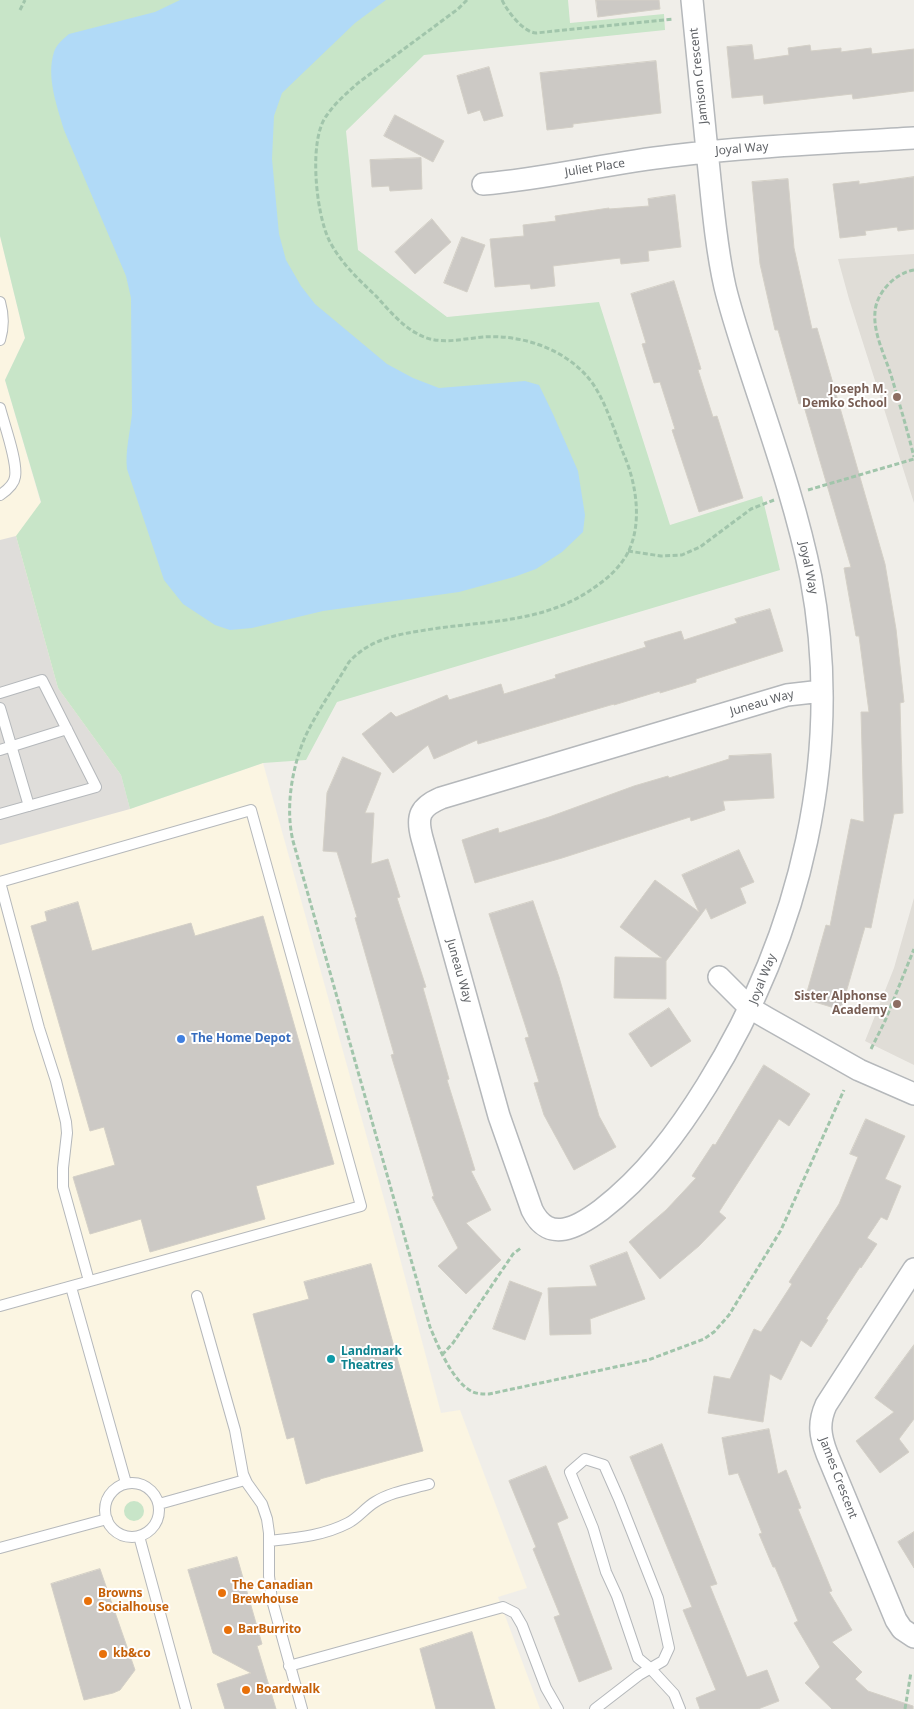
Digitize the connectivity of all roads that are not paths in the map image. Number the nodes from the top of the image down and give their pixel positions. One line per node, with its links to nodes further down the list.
1 (692, 0): 3 (street, Jamison Crescent)
2 (914, 138): 3 (street, Joyal Way)
3 (707, 152): 4 (street, Juliet Place); 9 (street, Joyal Way)
4 (483, 184)
5 (0, 302): 6 (lane)
6 (0, 340)
7 (0, 408): 8 (lane)
8 (0, 495)
9 (822, 691): 19 (street, Joyal Way); 19 (street, Juneau Way)
10 (0, 693): 12 (lane)
11 (0, 708): 13 (lane)
12 (67, 730): 13 (lane); 15 (lane)
13 (11, 746): 14 (lane); 15 (lane)
14 (0, 750)
15 (29, 806): 16 (lane)
16 (0, 814)
17 (0, 882): 22 (lane); 22 (lane)
18 (719, 977): 19 (street)
19 (750, 1008): 20 (street, Joyal Way)
20 (914, 1094)
21 (914, 1269): 34 (street, James Crescent)
22 (89, 1281): 23 (lane)
23 (71, 1287): 25 (lane); 27 (lane)
24 (197, 1296): 26 (lane)
25 (0, 1306)
26 (245, 1480): 29 (lane); 32 (lane)
27 (126, 1484): 29 (lane); 30 (lane)
28 (429, 1484): 32 (lane)
29 (159, 1504): 31 (lane)
30 (107, 1519): 31 (lane); 33 (lane)
31 (139, 1536): 37 (lane)
32 (269, 1541): 35 (lane)
33 (0, 1548)
34 (914, 1637)
35 (289, 1666): 38 (lane); 39 (lane)
36 (650, 1668): 36 (lane); 40 (lane); 41 (lane)
37 (186, 1709)
38 (302, 1709)
39 (558, 1709)
40 (595, 1709)
41 (680, 1709)

